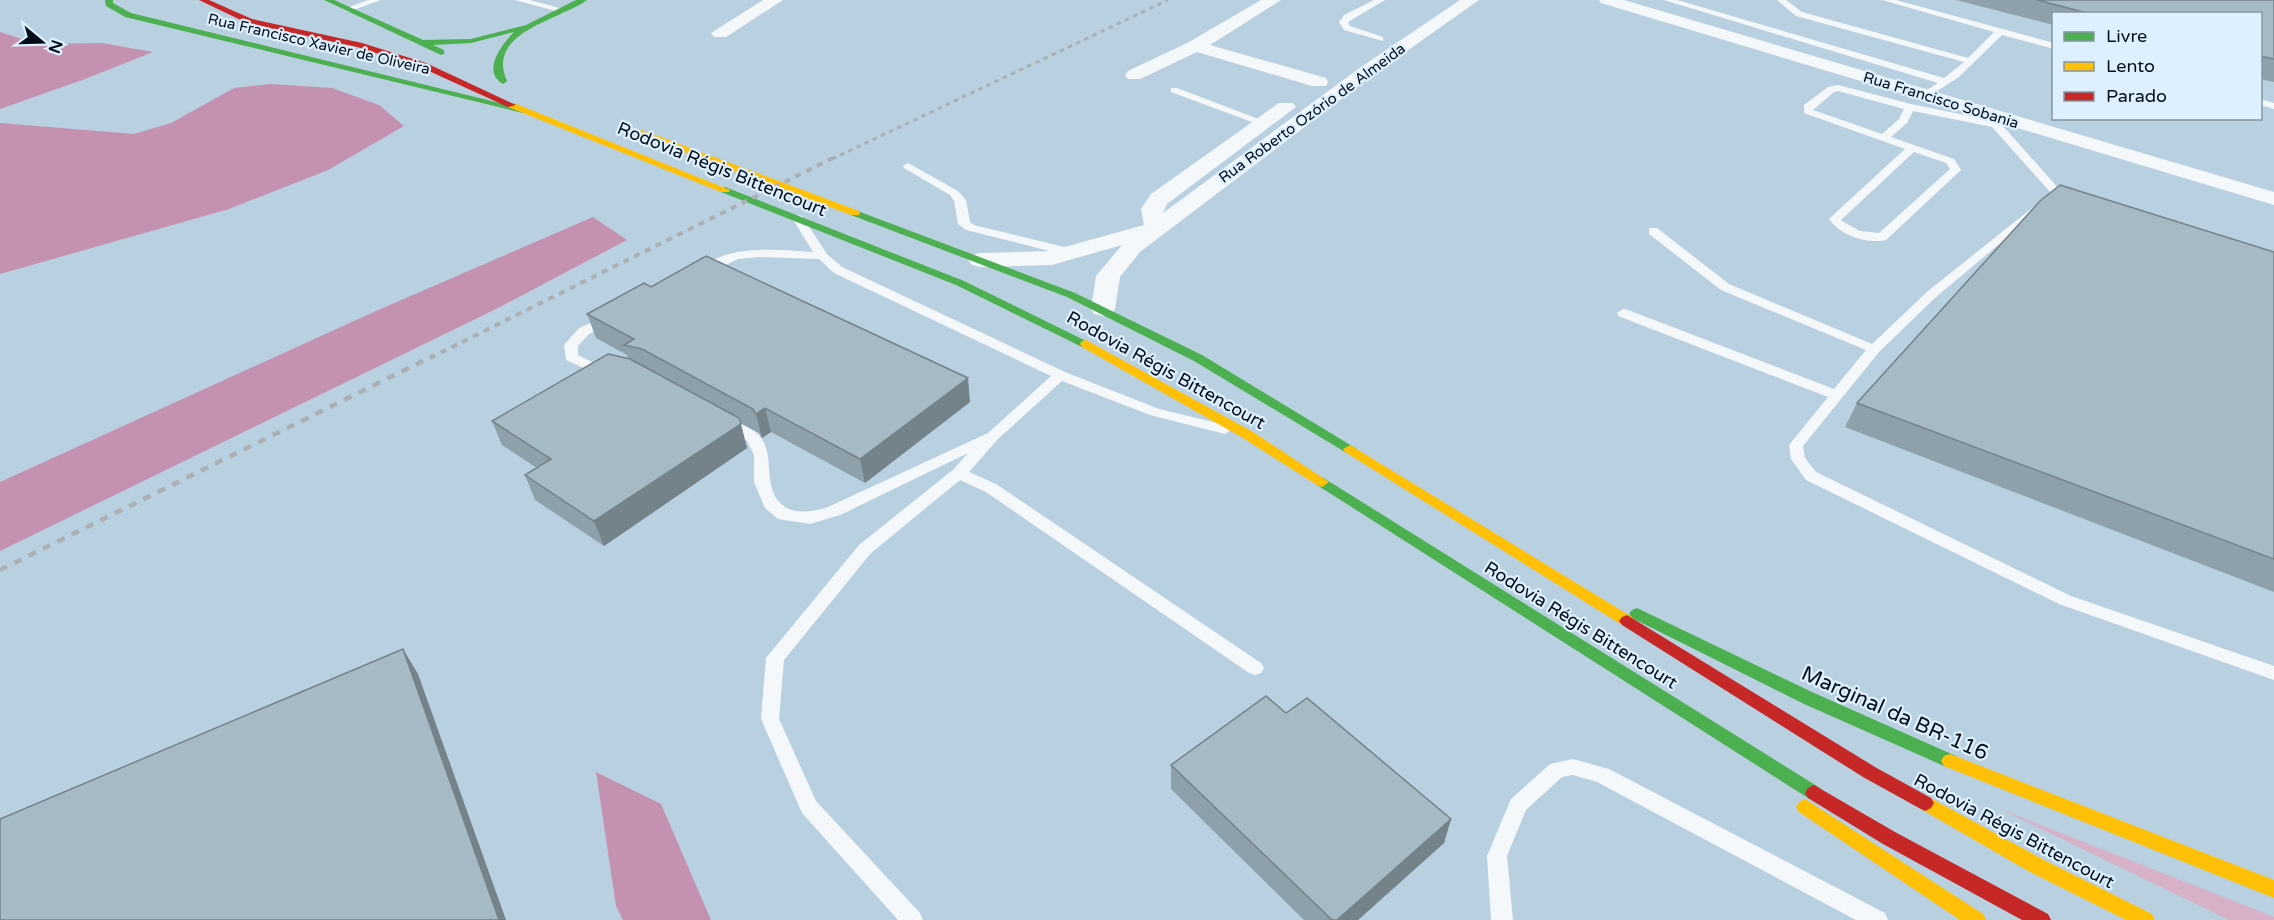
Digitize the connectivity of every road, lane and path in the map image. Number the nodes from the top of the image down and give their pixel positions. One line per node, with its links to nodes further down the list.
1 (203, 0): 37 (main road, Rodovia Régis Bittencourt)
2 (328, 0): 15 (main road)
3 (377, 0): 15 (lane)
4 (519, 0): 16 (lane)
5 (583, 0): 16 (main road)
6 (775, 0): 20 (street)
7 (1273, 0): 25 (street)
8 (1381, 0): 21 (lane)
9 (1471, 0): 23 (street, Rua Roberto Ozório de Almeida)
10 (1607, 0): 35 (street, Rua Francisco Sobania)
11 (1668, 0): 33 (lane)
12 (1781, 0): 28 (lane)
13 (1886, 0): 19 (lane)
14 (109, 2): 37 (main road, Rua Francisco Xavier de Oliveira)
15 (348, 9): 22 (main road)
16 (563, 10): 17 (main road)
17 (533, 24): 22 (main road); 30 (main road)
18 (1399, 26): 21 (street)
19 (2000, 32): 24 (lane); 28 (lane)
20 (720, 33)
21 (1380, 39): 23 (street); 26 (street)
22 (422, 43): 27 (main road)
23 (1404, 45): 41 (street, Rua Roberto Ozório de Almeida)
24 (2052, 45)
25 (1195, 46): 31 (street); 32 (street)
26 (1363, 51)
27 (453, 57)
28 (1970, 61): 33 (lane)
29 (1337, 70): 32 (street)
30 (483, 71)
31 (1134, 75)
32 (1319, 82): 39 (street)
33 (1946, 82): 35 (lane)
34 (1174, 90): 39 (lane)
35 (1926, 95): 38 (street, Rua Francisco Sobania)
36 (1910, 107): 38 (lane); 42 (lane); 42 (lane)
37 (523, 111): 48 (main road, Rodovia Régis Bittencourt)
38 (1999, 122): 45 (lane); 46 (street, Rua Francisco Sobania)
39 (1264, 123): 41 (street); 49 (street)
40 (624, 126): 53 (main road, Rodovia Régis Bittencourt)
41 (1286, 131): 49 (street, Rua Roberto Ozório de Almeida)
42 (1884, 138): 43 (lane)
43 (1913, 148): 43 (lane)
44 (908, 166): 51 (lane)
45 (2056, 192): 47 (lane); 58 (lane)
46 (2274, 199)
47 (2089, 203)
48 (798, 218): 52 (lane); 63 (main road, Rodovia Régis Bittencourt)
49 (1156, 228): 51 (street, Rua Roberto Ozório de Almeida); 55 (street, Rua Roberto Ozório de Almeida)
50 (1653, 231): 58 (lane)
51 (1073, 253): 53 (street, Rua Roberto Ozório de Almeida)
52 (822, 256): 54 (lane); 60 (lane)
53 (980, 260): 55 (main road, Rodovia Régis Bittencourt)
54 (695, 276)
55 (1103, 309): 66 (main road, Rodovia Régis Bittencourt)
56 (625, 311): 59 (lane)
57 (1623, 313): 61 (lane)
58 (1874, 349): 61 (lane)
59 (621, 373)
60 (1060, 375): 63 (lane); 64 (lane)
61 (1836, 395): 69 (lane)
62 (713, 416): 64 (lane)
63 (1248, 435): 67 (main road, Rodovia Régis Bittencourt)
64 (993, 436): 65 (lane)
65 (959, 472): 68 (lane); 73 (lane)
66 (1509, 550): 72 (main road, Marginal da BR-116); 78 (main road, Rodovia Régis Bittencourt)
67 (1568, 639): 70 (main road); 77 (main road, Rodovia Régis Bittencourt)
68 (1255, 668)
69 (2274, 674)
70 (1772, 783)
71 (1792, 797): 76 (main road)
72 (2274, 889)
73 (912, 920)
74 (1502, 920): 75 (lane)
75 (1876, 920)
76 (1976, 920)
77 (2041, 920)
78 (2145, 920)

